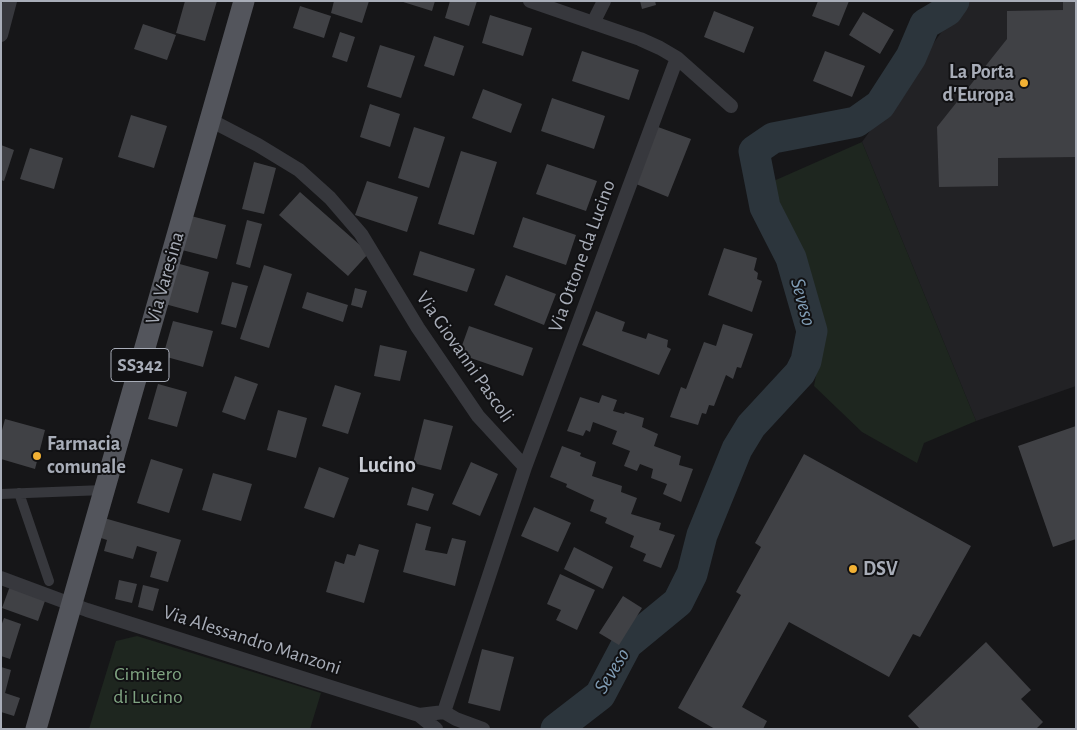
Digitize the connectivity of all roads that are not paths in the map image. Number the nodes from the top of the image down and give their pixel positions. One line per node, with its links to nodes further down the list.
1 (10, 1): 6 (street)
2 (244, 1): 9 (main road, Via Varesina / SS342)
3 (530, 1): 5 (street)
4 (604, 1): 5 (street)
5 (593, 23): 7 (street)
6 (2, 29)
7 (677, 58): 8 (street); 10 (street, Via Ottone da Lucino)
8 (731, 106)
9 (210, 120): 10 (street, Via Giovanni Pascoli); 11 (main road, Via Varesina / SS342)
10 (525, 467): 17 (street)
11 (104, 490): 12 (street); 16 (main road, Via Varesina / SS342)
12 (19, 493): 13 (street); 15 (street)
13 (1, 494)
14 (1, 578): 16 (street, Via Alessandro Manzoni)
15 (49, 581)
16 (72, 603): 18 (street, Via Alessandro Manzoni); 19 (main road, Via Varesina / SS342)
17 (444, 712): 18 (street, Via Alessandro Manzoni); 21 (street)
18 (419, 715): 20 (street, Via Alessandro Manzoni)
19 (36, 729)
20 (436, 729)
21 (483, 729)

